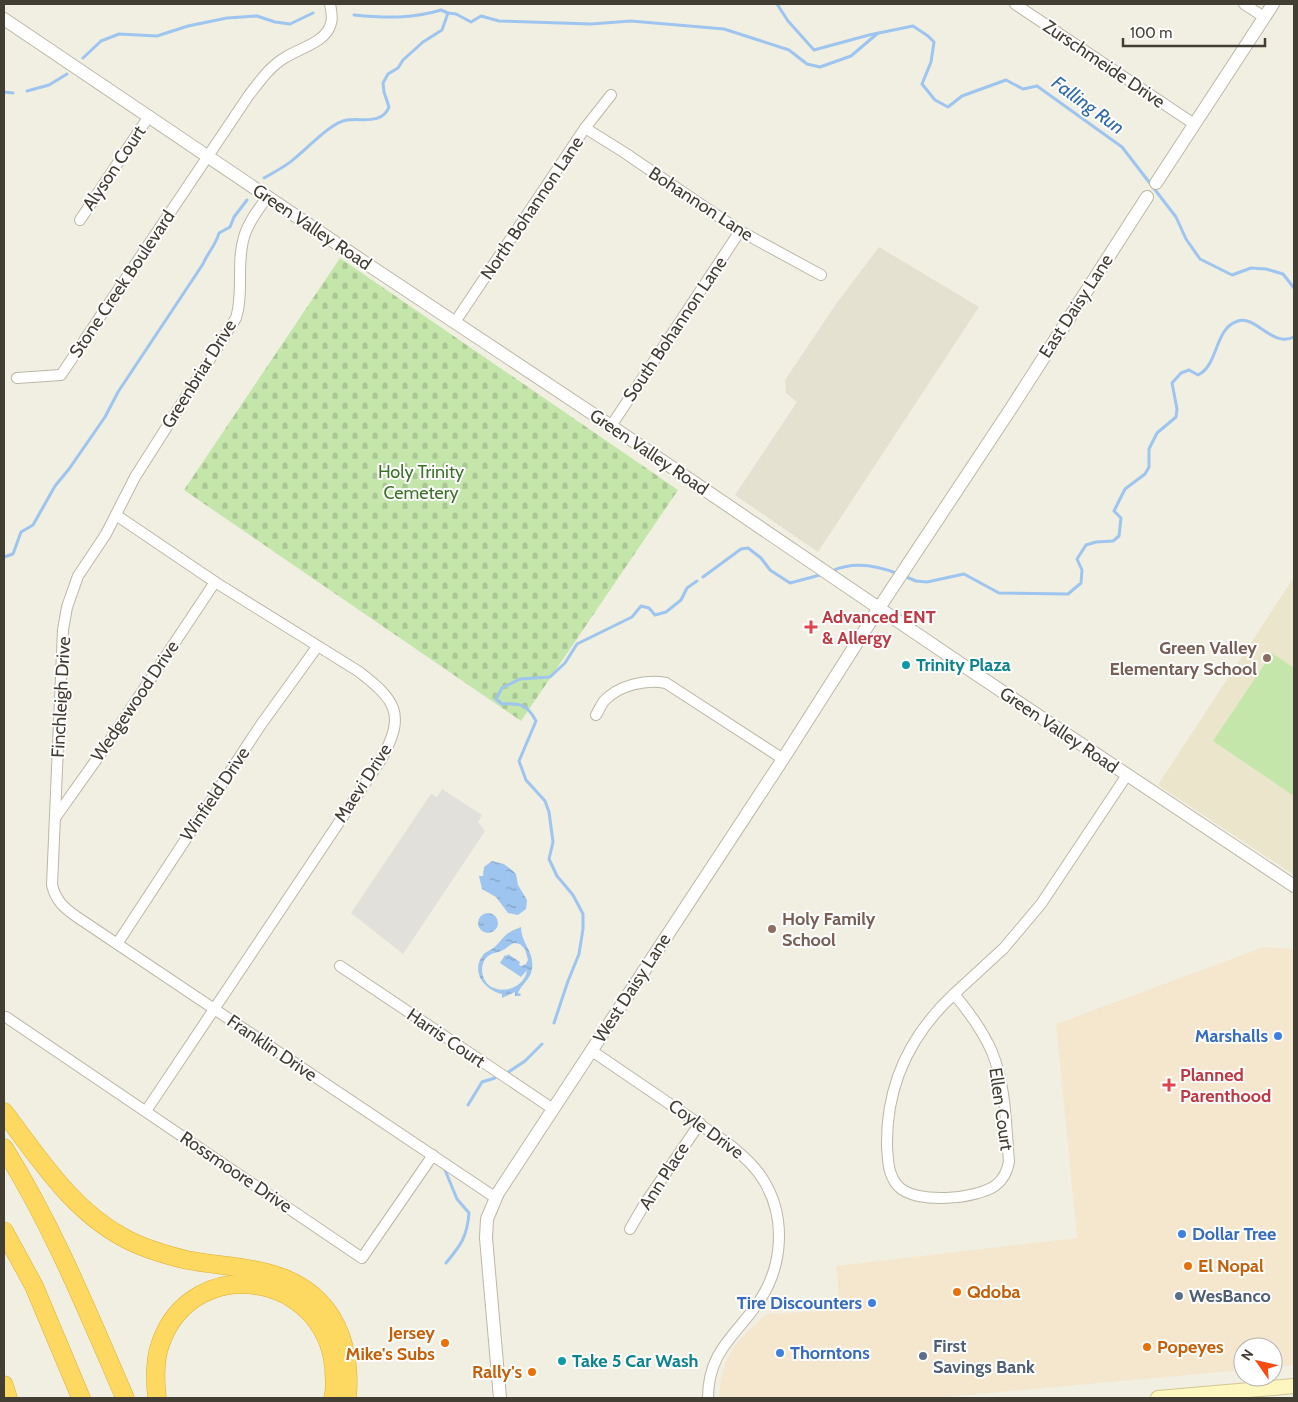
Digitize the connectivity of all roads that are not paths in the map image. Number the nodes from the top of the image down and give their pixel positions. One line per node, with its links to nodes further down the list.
1 (330, 4): 11 (street)
2 (1015, 4): 9 (street, Zurschmeide Drive)
3 (1244, 4): 5 (street)
4 (1273, 4): 5 (street, East Daisy Lane)
5 (1264, 17): 9 (street, East Daisy Lane)
6 (4, 19): 8 (street, Green Valley Road)
7 (611, 96): 10 (street, North Bohannon Lane)
8 (148, 116): 11 (street, Green Valley Road); 15 (street, Alyson Court)
9 (1194, 124): 12 (street, East Daisy Lane)
10 (585, 128): 16 (street, Bohannon Lane); 18 (street, North Bohannon Lane)
11 (207, 157): 13 (street, Green Valley Road); 19 (street, Stone Creek Boulevard)
12 (1156, 183): 14 (street, East Daisy Lane)
13 (267, 197): 18 (street, Green Valley Road); 21 (street, Greenbriar Drive)
14 (1147, 197): 23 (street, East Daisy Lane)
15 (80, 220)
16 (740, 231): 17 (street, Bohannon Lane); 20 (street, South Bohannon Lane)
17 (821, 275)
18 (455, 322): 20 (street, Green Valley Road)
19 (17, 378)
20 (611, 426): 23 (street, Green Valley Road)
21 (116, 516): 22 (street, Maevi Drive); 28 (street, Finchleigh Drive)
22 (215, 582): 24 (street, Maevi Drive); 28 (street, Wedgewood Drive)
23 (879, 608): 26 (street, West Daisy Lane); 27 (street, Green Valley Road)
24 (317, 647): 31 (street, Winfield Drive); 34 (street, Maevi Drive)
25 (596, 715): 26 (street)
26 (783, 759): 36 (street, West Daisy Lane)
27 (1128, 775): 29 (street, Green Valley Road); 33 (street, Ellen Court)
28 (55, 819): 30 (street, Finchleigh Drive)
29 (1294, 886)
30 (54, 892): 31 (street, Franklin Drive)
31 (117, 944): 34 (street, Franklin Drive)
32 (340, 966): 37 (street, Harris Court)
33 (954, 994): 33 (street, Ellen Court)
34 (214, 1010): 38 (street, Maevi Drive); 42 (street, Franklin Drive)
35 (6, 1017): 38 (street, Rossmoore Drive)
36 (592, 1051): 37 (street, West Daisy Lane); 40 (street, Coyle Drive)
37 (553, 1109): 43 (street, West Daisy Lane)
38 (146, 1111): 42 (street, Rossmoore Drive)
39 (4, 1112): 49 (highway)
40 (700, 1124): 44 (street, Ann Place); 56 (street, Coyle Drive)
41 (4, 1148): 52 (highway)
42 (433, 1155): 43 (street, Franklin Drive)
43 (496, 1198): 55 (street, West Daisy Lane)
44 (630, 1229)
45 (4, 1231): 51 (highway)
46 (334, 1375): 49 (highway); 53 (highway); 54 (highway)
47 (4, 1384): 50 (highway)
48 (1294, 1386): 57 (main road)
49 (344, 1397)
50 (8, 1398)
51 (81, 1398)
52 (125, 1398)
53 (157, 1398)
54 (327, 1398)
55 (500, 1398)
56 (708, 1398)
57 (1158, 1398)

